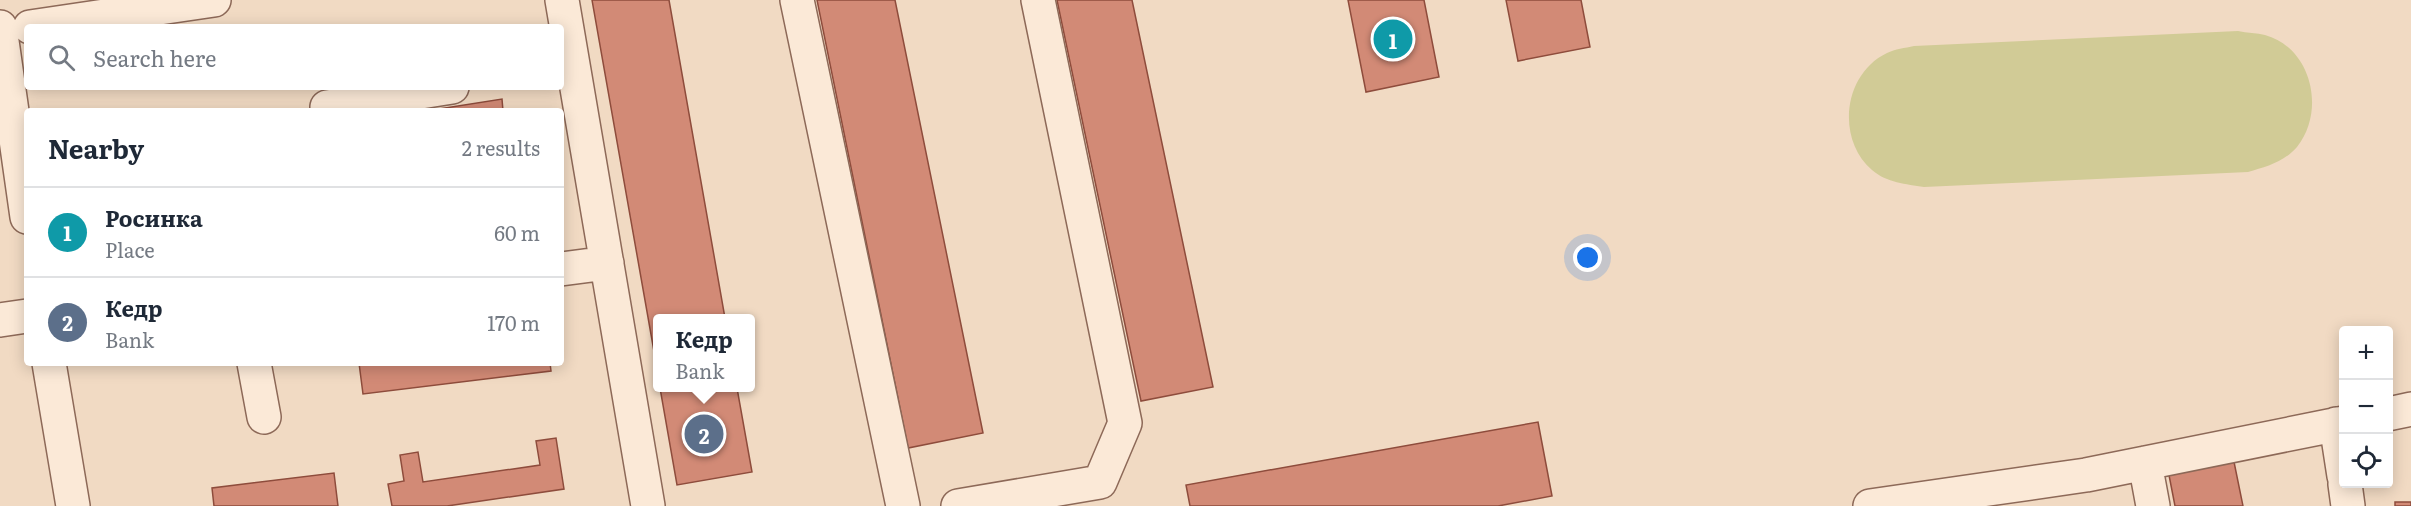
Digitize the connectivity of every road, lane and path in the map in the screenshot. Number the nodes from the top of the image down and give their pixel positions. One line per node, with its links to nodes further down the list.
1 (214, 0): 5 (street)
2 (562, 0): 6 (street)
3 (798, 0): 30 (street)
4 (1038, 0): 26 (street)
5 (49, 24)
6 (564, 24)
7 (24, 27): 9 (street)
8 (564, 28): 10 (street)
9 (0, 29): 13 (street)
10 (567, 69): 14 (street)
11 (433, 90): 12 (street)
12 (327, 107)
13 (24, 196)
14 (607, 263): 15 (street); 29 (street)
15 (564, 269)
16 (24, 316): 17 (street)
17 (0, 320)
18 (49, 366): 28 (street)
19 (255, 366): 22 (street)
20 (2411, 409): 21 (street)
21 (2393, 413)
22 (264, 417)
23 (2339, 424): 24 (street)
24 (2145, 463): 27 (street); 33 (street)
25 (2346, 488): 34 (street)
26 (1079, 496): 31 (street)
27 (1918, 503): 32 (street)
28 (69, 505)
29 (648, 506)
30 (903, 506)
31 (958, 506)
32 (1870, 506)
33 (2153, 506)
34 (2348, 506)

